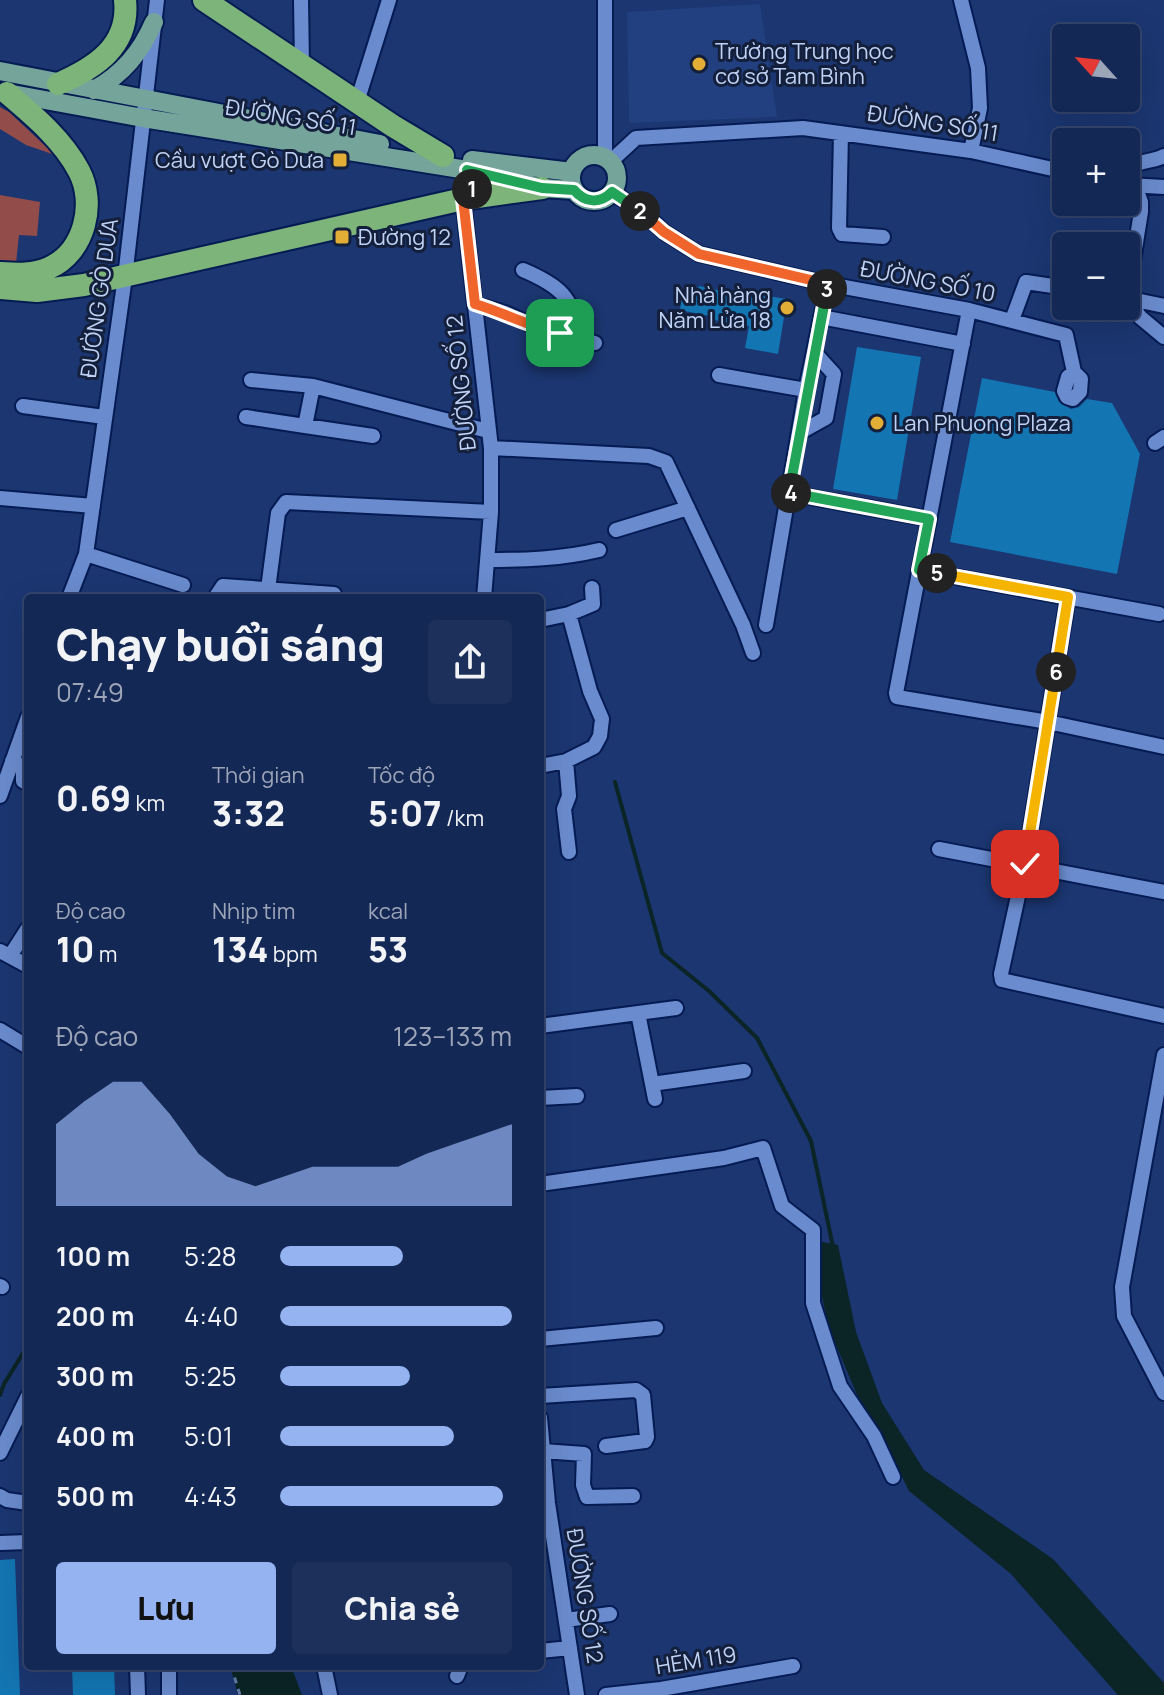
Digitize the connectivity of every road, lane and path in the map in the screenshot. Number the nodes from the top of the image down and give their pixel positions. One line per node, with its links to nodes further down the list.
1 (125, 0): 11 (highway)
2 (157, 0): 8 (street, ĐƯỜNG GÒ DƯA)
3 (204, 0): 9 (highway)
4 (301, 0): 9 (street)
5 (605, 0): 20 (street)
6 (961, 0): 17 (street)
7 (389, 1): 14 (street)
8 (154, 22): 12 (main road); 15 (street, ĐƯỜNG GÒ DƯA)
9 (302, 65): 14 (highway)
10 (0, 71): 11 (main road, ĐƯỜNG SỐ 11)
11 (58, 84): 12 (main road, ĐƯỜNG SỐ 11)
12 (94, 90): 15 (main road, ĐƯỜNG SỐ 11)
13 (4, 92): 15 (main road, ĐƯỜNG SỐ 11); 34 (highway)
14 (357, 102): 18 (highway)
15 (144, 109): 18 (main road, ĐƯỜNG SỐ 11); 23 (main road, ĐƯỜNG SỐ 11); 35 (street, ĐƯỜNG GÒ DƯA)
16 (841, 133): 17 (street, ĐƯỜNG SỐ 11); 20 (street, ĐƯỜNG SỐ 11); 32 (street)
17 (971, 151): 22 (street, ĐƯỜNG SỐ 11)
18 (443, 156): 24 (main road, ĐƯỜNG SỐ 11)
19 (1164, 156): 21 (street)
20 (608, 160): 24 (main road); 28 (main road)
21 (1140, 162)
22 (1052, 169)
23 (467, 170): 27 (main road, ĐƯỜNG SỐ 11); 29 (street, ĐƯỜNG SỐ 12)
24 (573, 181): 27 (main road, ĐƯỜNG SỐ 11); 28 (main road)
25 (1140, 184): 26 (street)
26 (1164, 187)
27 (542, 188): 29 (highway)
28 (612, 192): 36 (street, ĐƯỜNG SỐ 10)
29 (463, 199): 35 (highway); 40 (street, ĐƯỜNG SỐ 12)
30 (1140, 200): 31 (street)
31 (1138, 232)
32 (883, 237)
33 (523, 270): 46 (street)
34 (0, 273)
35 (125, 277): 38 (highway); 57 (street, ĐƯỜNG GÒ DƯA)
36 (828, 284): 42 (street, ĐƯỜNG SỐ 10); 43 (street)
37 (1052, 286): 45 (street)
38 (0, 288)
39 (1140, 301): 41 (street)
40 (475, 304): 46 (street); 60 (street, ĐƯỜNG SỐ 12)
41 (1164, 306)
42 (969, 310): 45 (street, ĐƯỜNG SỐ 10); 49 (street)
43 (821, 317): 49 (street); 50 (street)
44 (1140, 317): 47 (street)
45 (1012, 320): 51 (street, ĐƯỜNG SỐ 10)
46 (574, 337): 48 (street)
47 (1164, 337)
48 (595, 343)
49 (963, 344): 69 (street)
50 (814, 352): 55 (street); 61 (street)
51 (1074, 372)
52 (719, 375): 55 (street)
53 (251, 380): 54 (street)
54 (313, 386): 59 (street); 60 (street)
55 (806, 390): 61 (street)
56 (23, 406): 57 (street)
57 (104, 417): 66 (street, ĐƯỜNG GÒ DƯA)
58 (246, 417): 59 (street)
59 (305, 426): 62 (street)
60 (488, 431): 63 (street, ĐƯỜNG SỐ 12)
61 (799, 433): 64 (street)
62 (373, 436)
63 (491, 448): 67 (street); 68 (street, ĐƯỜNG SỐ 12)
64 (789, 493): 69 (street); 86 (street)
65 (0, 498): 66 (street)
66 (93, 506): 72 (street, ĐƯỜNG GÒ DƯA)
67 (688, 508): 70 (street); 87 (street)
68 (491, 512): 73 (street, ĐƯỜNG SỐ 12); 77 (street)
69 (929, 519): 74 (street)
70 (616, 530)
71 (599, 550): 73 (street)
72 (86, 554): 75 (street); 78 (street, ĐƯỜNG GÒ DƯA)
73 (487, 560): 81 (street, ĐƯỜNG SỐ 12)
74 (919, 570): 82 (street); 88 (street)
75 (183, 585)
76 (592, 588): 83 (street)
77 (268, 589): 79 (street); 80 (street)
78 (71, 594)
79 (218, 594)
80 (334, 594)
81 (484, 594)
82 (1068, 597): 84 (street); 88 (street)
83 (569, 614): 85 (street); 92 (street)
84 (1159, 614)
85 (544, 619)
86 (766, 625)
87 (753, 653)
88 (1048, 722): 90 (street); 98 (street)
89 (24, 728): 91 (street)
90 (1164, 747)
91 (12, 761): 94 (street); 95 (street)
92 (566, 761): 93 (street); 97 (street)
93 (544, 765)
94 (24, 782)
95 (0, 796)
96 (939, 849): 98 (street)
97 (569, 852)
98 (1025, 864): 99 (street); 105 (street)
99 (1164, 892)
100 (24, 933): 101 (street)
101 (5, 954): 102 (street)
102 (24, 964)
103 (676, 1008): 104 (street)
104 (638, 1013): 106 (street); 110 (street)
105 (1164, 1016)
106 (544, 1025)
107 (0, 1030): 108 (street)
108 (24, 1045)
109 (1164, 1055): 116 (street)
110 (744, 1071)
111 (577, 1096): 112 (street)
112 (544, 1098)
113 (544, 1183): 122 (street)
114 (656, 1328): 115 (street)
115 (544, 1339)
116 (1164, 1393)
117 (544, 1396): 119 (street)
118 (24, 1404): 121 (street)
119 (606, 1446)
120 (544, 1451): 124 (street)
121 (0, 1453)
122 (893, 1477)
123 (0, 1496): 125 (street)
124 (633, 1496)
125 (24, 1502)
126 (544, 1503): 130 (street, ĐƯỜNG SỐ 12)
127 (24, 1542): 128 (street)
128 (0, 1543)
129 (610, 1614): 130 (street)
130 (566, 1620): 131 (street, ĐƯỜNG SỐ 12)
131 (570, 1648): 132 (street); 142 (street, ĐƯỜNG SỐ 12)
132 (544, 1651)
133 (793, 1666): 143 (street, HẺM 119)
134 (137, 1670): 138 (street)
135 (169, 1670): 139 (street)
136 (232, 1670): 140 (path)
137 (325, 1670): 141 (street)
138 (138, 1695)
139 (169, 1695)
140 (240, 1695)
141 (330, 1695)
142 (577, 1695)
143 (606, 1695)

